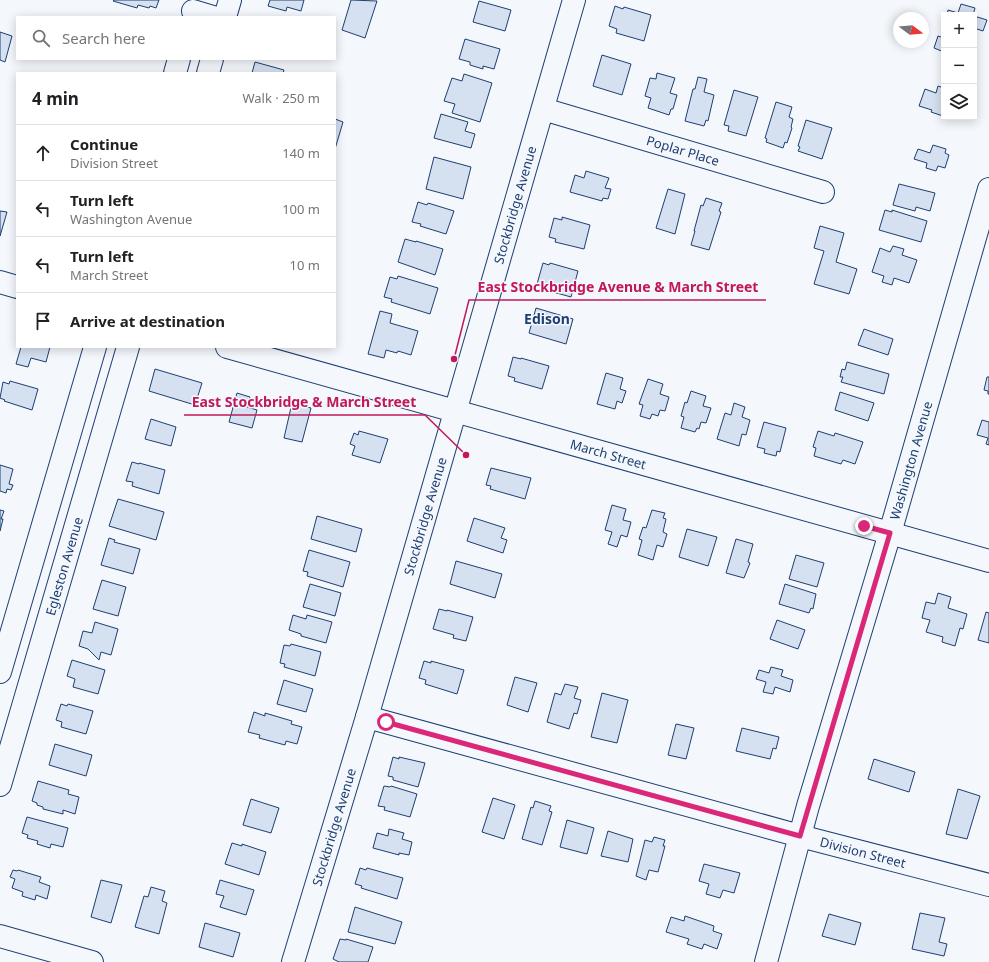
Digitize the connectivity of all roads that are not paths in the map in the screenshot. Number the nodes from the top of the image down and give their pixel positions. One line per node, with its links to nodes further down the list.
1 (230, 0): 3 (street)
2 (574, 0): 8 (street, Stockbridge Avenue)
3 (225, 16)
4 (179, 60): 6 (street)
5 (212, 60): 7 (street)
6 (175, 72)
7 (208, 72)
8 (543, 109): 10 (street, Poplar Place); 16 (street, Stockbridge Avenue)
9 (989, 189): 17 (street, Washington Avenue)
10 (823, 192)
11 (0, 282): 12 (street)
12 (16, 287)
13 (95, 348): 19 (street)
14 (128, 348): 20 (street, Egleston Avenue)
15 (230, 348): 16 (street, March Street)
16 (454, 412): 17 (street, March Street); 22 (street, Stockbridge Avenue)
17 (890, 533): 18 (street, March Street); 24 (street, Washington Avenue)
18 (989, 561)
19 (18, 611): 20 (street); 21 (street)
20 (48, 620): 23 (street, Egleston Avenue)
21 (0, 672)
22 (367, 717): 24 (street, Division Street); 28 (street, Stockbridge Avenue)
23 (0, 784)
24 (800, 836): 25 (street, Division Street); 29 (street, Washington Avenue)
25 (989, 885)
26 (0, 936): 27 (street)
27 (92, 962)
28 (293, 962)
29 (766, 962)

